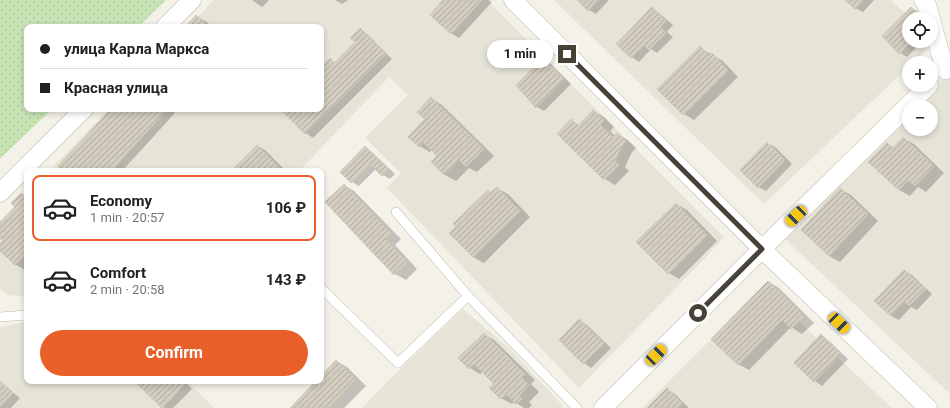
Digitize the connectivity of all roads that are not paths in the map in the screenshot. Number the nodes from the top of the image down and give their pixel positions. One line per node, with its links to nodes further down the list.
1 (192, 0): 4 (street)
2 (513, 0): 13 (street)
3 (926, 2): 5 (street)
4 (168, 24)
5 (947, 67): 6 (street)
6 (938, 76)
7 (922, 92): 13 (street)
8 (81, 112): 9 (street)
9 (25, 168)
10 (24, 169): 11 (street)
11 (0, 193)
12 (396, 212): 15 (lane)
13 (762, 249): 19 (street); 20 (street)
14 (324, 291): 15 (lane)
15 (468, 296): 18 (lane)
16 (24, 314): 17 (lane)
17 (0, 317)
18 (577, 408)
19 (603, 408)
20 (928, 408)

